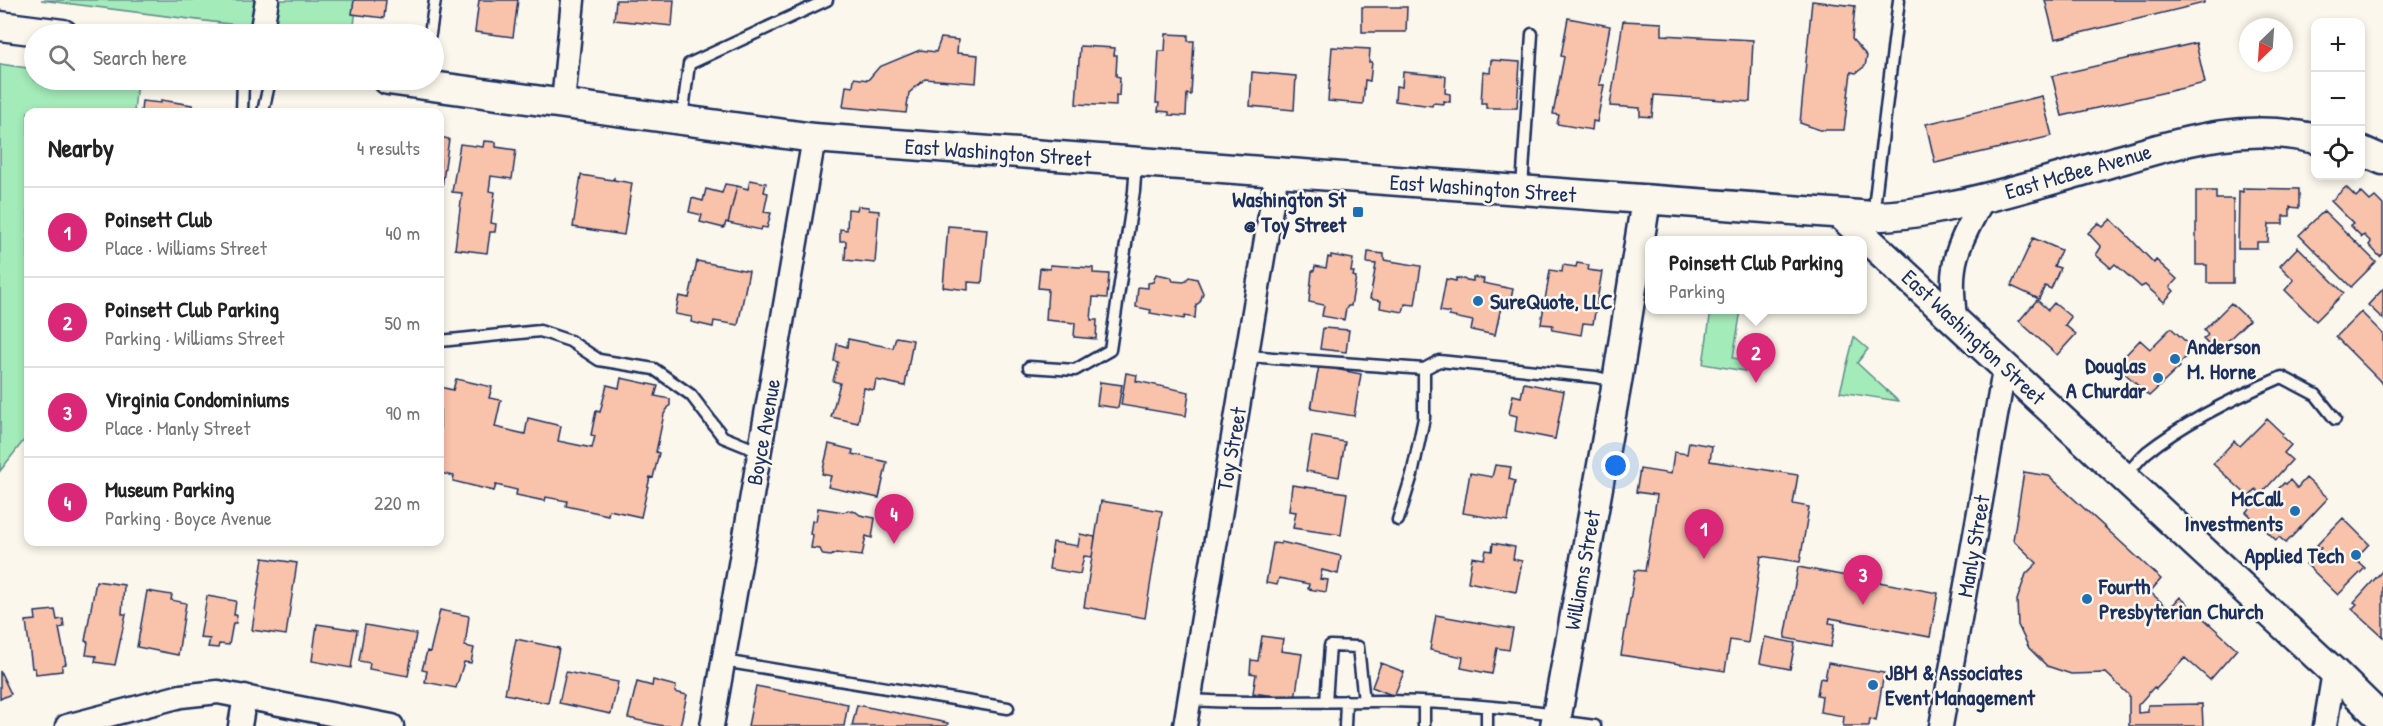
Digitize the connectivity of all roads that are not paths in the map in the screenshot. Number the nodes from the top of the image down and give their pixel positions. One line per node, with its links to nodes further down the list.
1 (267, 0): 6 (street)
2 (435, 0): 7 (lane)
3 (573, 0): 14 (street)
4 (827, 0): 17 (lane)
5 (1899, 0): 28 (lane)
6 (263, 24)
7 (431, 24)
8 (6, 27): 9 (street)
9 (24, 29)
10 (1532, 34): 24 (lane)
11 (444, 85): 14 (street, East Washington Street)
12 (243, 90): 15 (lane)
13 (268, 90): 16 (lane)
14 (563, 103): 17 (street, East Washington Street)
15 (242, 108)
16 (264, 108)
17 (682, 119): 18 (street, East Washington Street)
18 (814, 138): 22 (street, East Washington Street); 39 (street, Boyce Avenue)
19 (2311, 138): 25 (street, East McBee Avenue)
20 (2365, 152): 21 (street)
21 (2383, 160)
22 (1136, 162): 23 (street, East Washington Street); 35 (lane)
23 (1277, 173): 24 (street, East Washington Street); 33 (street, Toy Street)
24 (1522, 191): 26 (street, East Washington Street)
25 (1983, 199): 28 (street, East McBee Avenue); 31 (street)
26 (1646, 200): 27 (street, East Washington Street); 37 (street, Williams Street)
27 (1841, 215): 28 (street, East McBee Avenue); 29 (street, East Washington Street)
28 (1873, 216)
29 (1864, 236)
30 (1867, 239): 31 (street, East Washington Street)
31 (1955, 320): 34 (street, East Washington Street)
32 (444, 342): 39 (lane)
33 (1247, 356): 36 (lane); 45 (street, Toy Street)
34 (2004, 365): 40 (street, East Washington Street); 63 (street, Manly Street)
35 (1029, 366)
36 (1424, 369): 37 (lane); 41 (lane)
37 (1617, 382): 52 (street, Williams Street)
38 (2335, 419): 40 (lane)
39 (760, 452): 42 (street, Boyce Avenue)
40 (2124, 477): 43 (street, East Washington Street)
41 (1398, 520)
42 (723, 661): 51 (lane); 57 (street, Boyce Avenue)
43 (2334, 672): 53 (street, East Washington Street); 64 (street)
44 (245, 696): 54 (street); 55 (street); 56 (street)
45 (1189, 699): 48 (lane); 58 (street, Toy Street)
46 (1346, 701): 47 (lane); 48 (lane); 59 (lane)
47 (1364, 701): 48 (lane); 49 (lane)
48 (1326, 702)
49 (1424, 703): 50 (lane); 60 (lane)
50 (1487, 707): 52 (lane); 61 (lane)
51 (1008, 708)
52 (1556, 720): 62 (lane)
53 (2383, 720)
54 (67, 726)
55 (240, 726)
56 (392, 726)
57 (712, 726)
58 (1185, 726)
59 (1345, 726)
60 (1424, 726)
61 (1487, 726)
62 (1595, 726)
63 (1941, 726)
64 (2325, 726)

